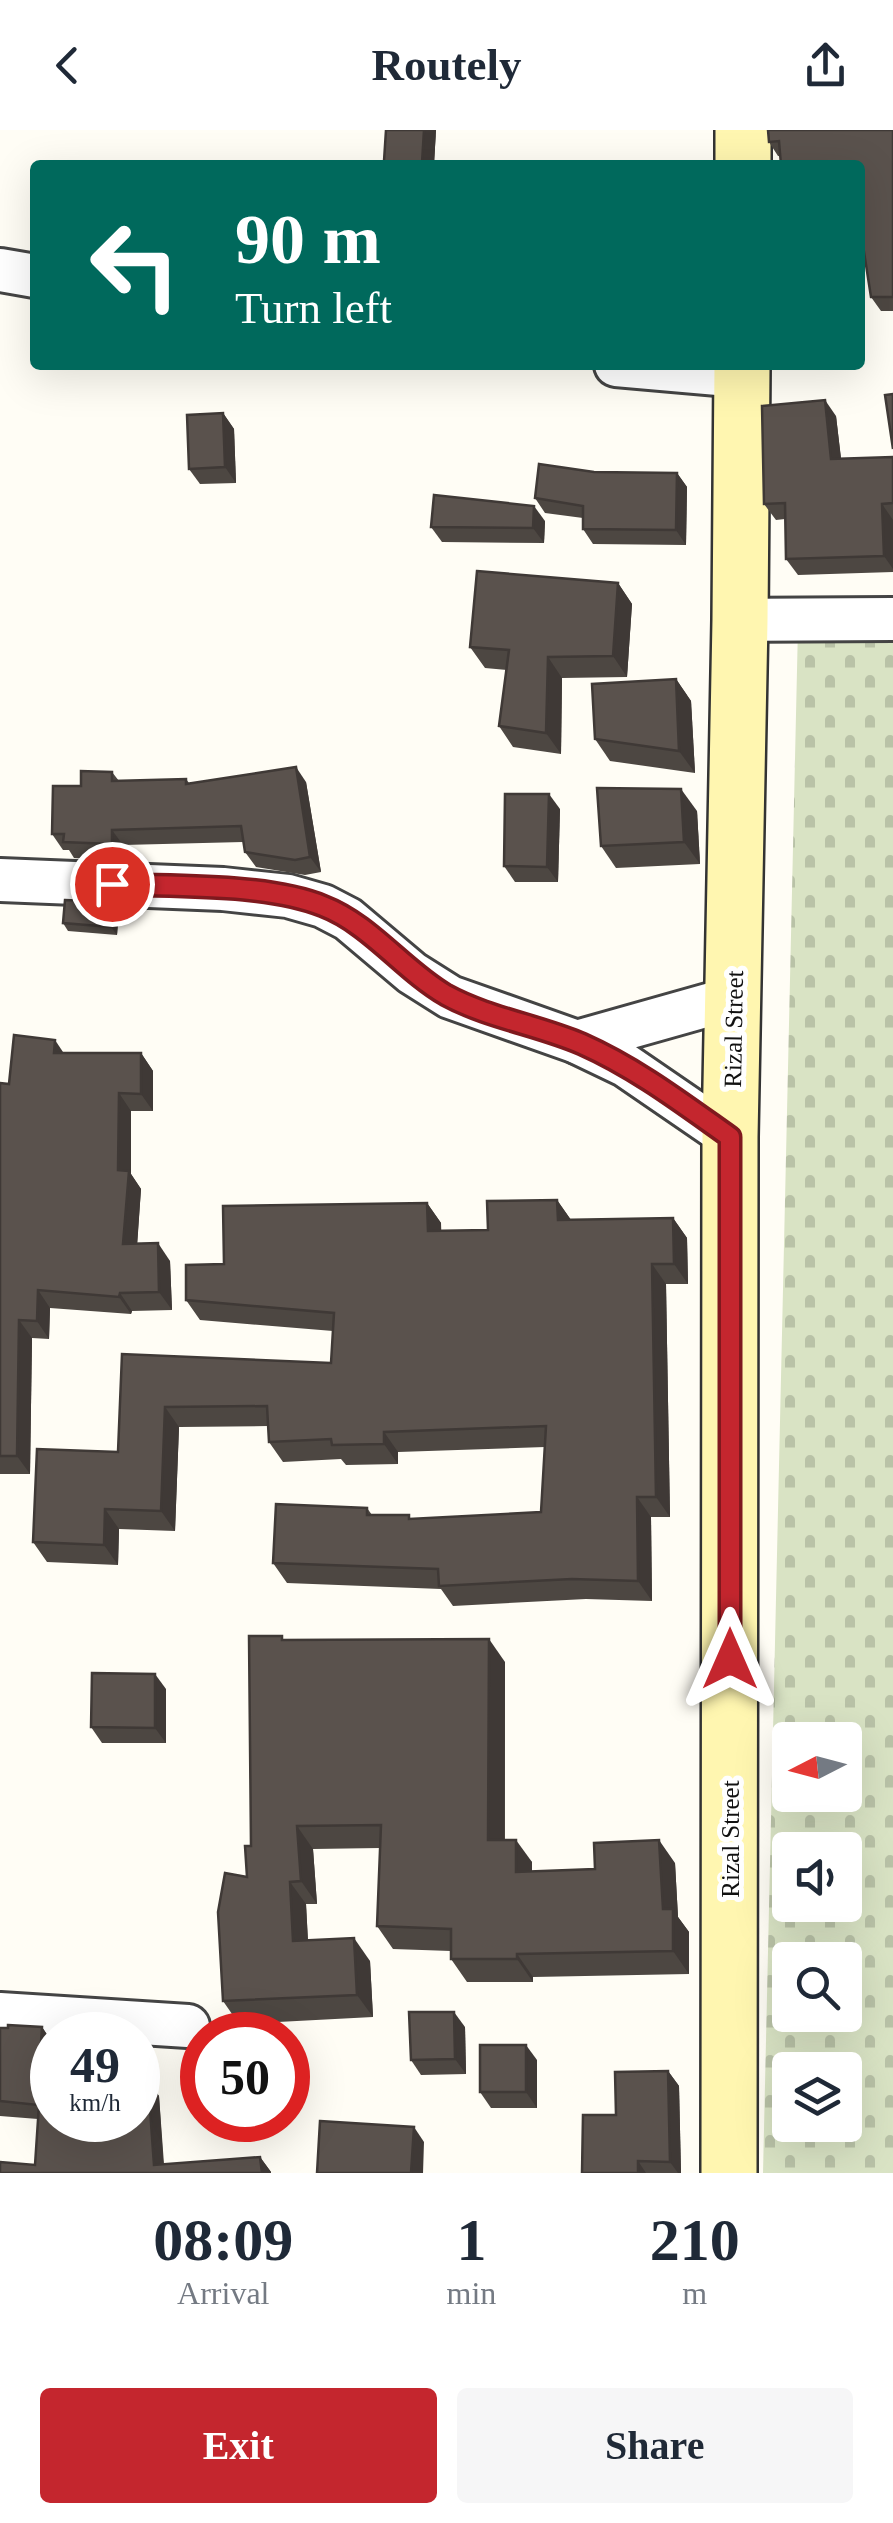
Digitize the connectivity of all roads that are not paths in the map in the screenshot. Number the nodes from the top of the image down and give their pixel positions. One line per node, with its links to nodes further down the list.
1 (743, 130): 2 (main road)
2 (743, 160)
3 (0, 270): 4 (street)
4 (30, 275)
5 (742, 370): 7 (main road, Rizal Street)
6 (893, 619): 7 (street)
7 (740, 620): 9 (main road, Rizal Street)
8 (0, 880): 10 (street)
9 (733, 998): 10 (street); 11 (main road, Rizal Street)
10 (578, 1042): 11 (street)
11 (730, 1137): 14 (main road, Rizal Street)
12 (0, 2014): 13 (street)
13 (180, 2025)
14 (729, 2173)

